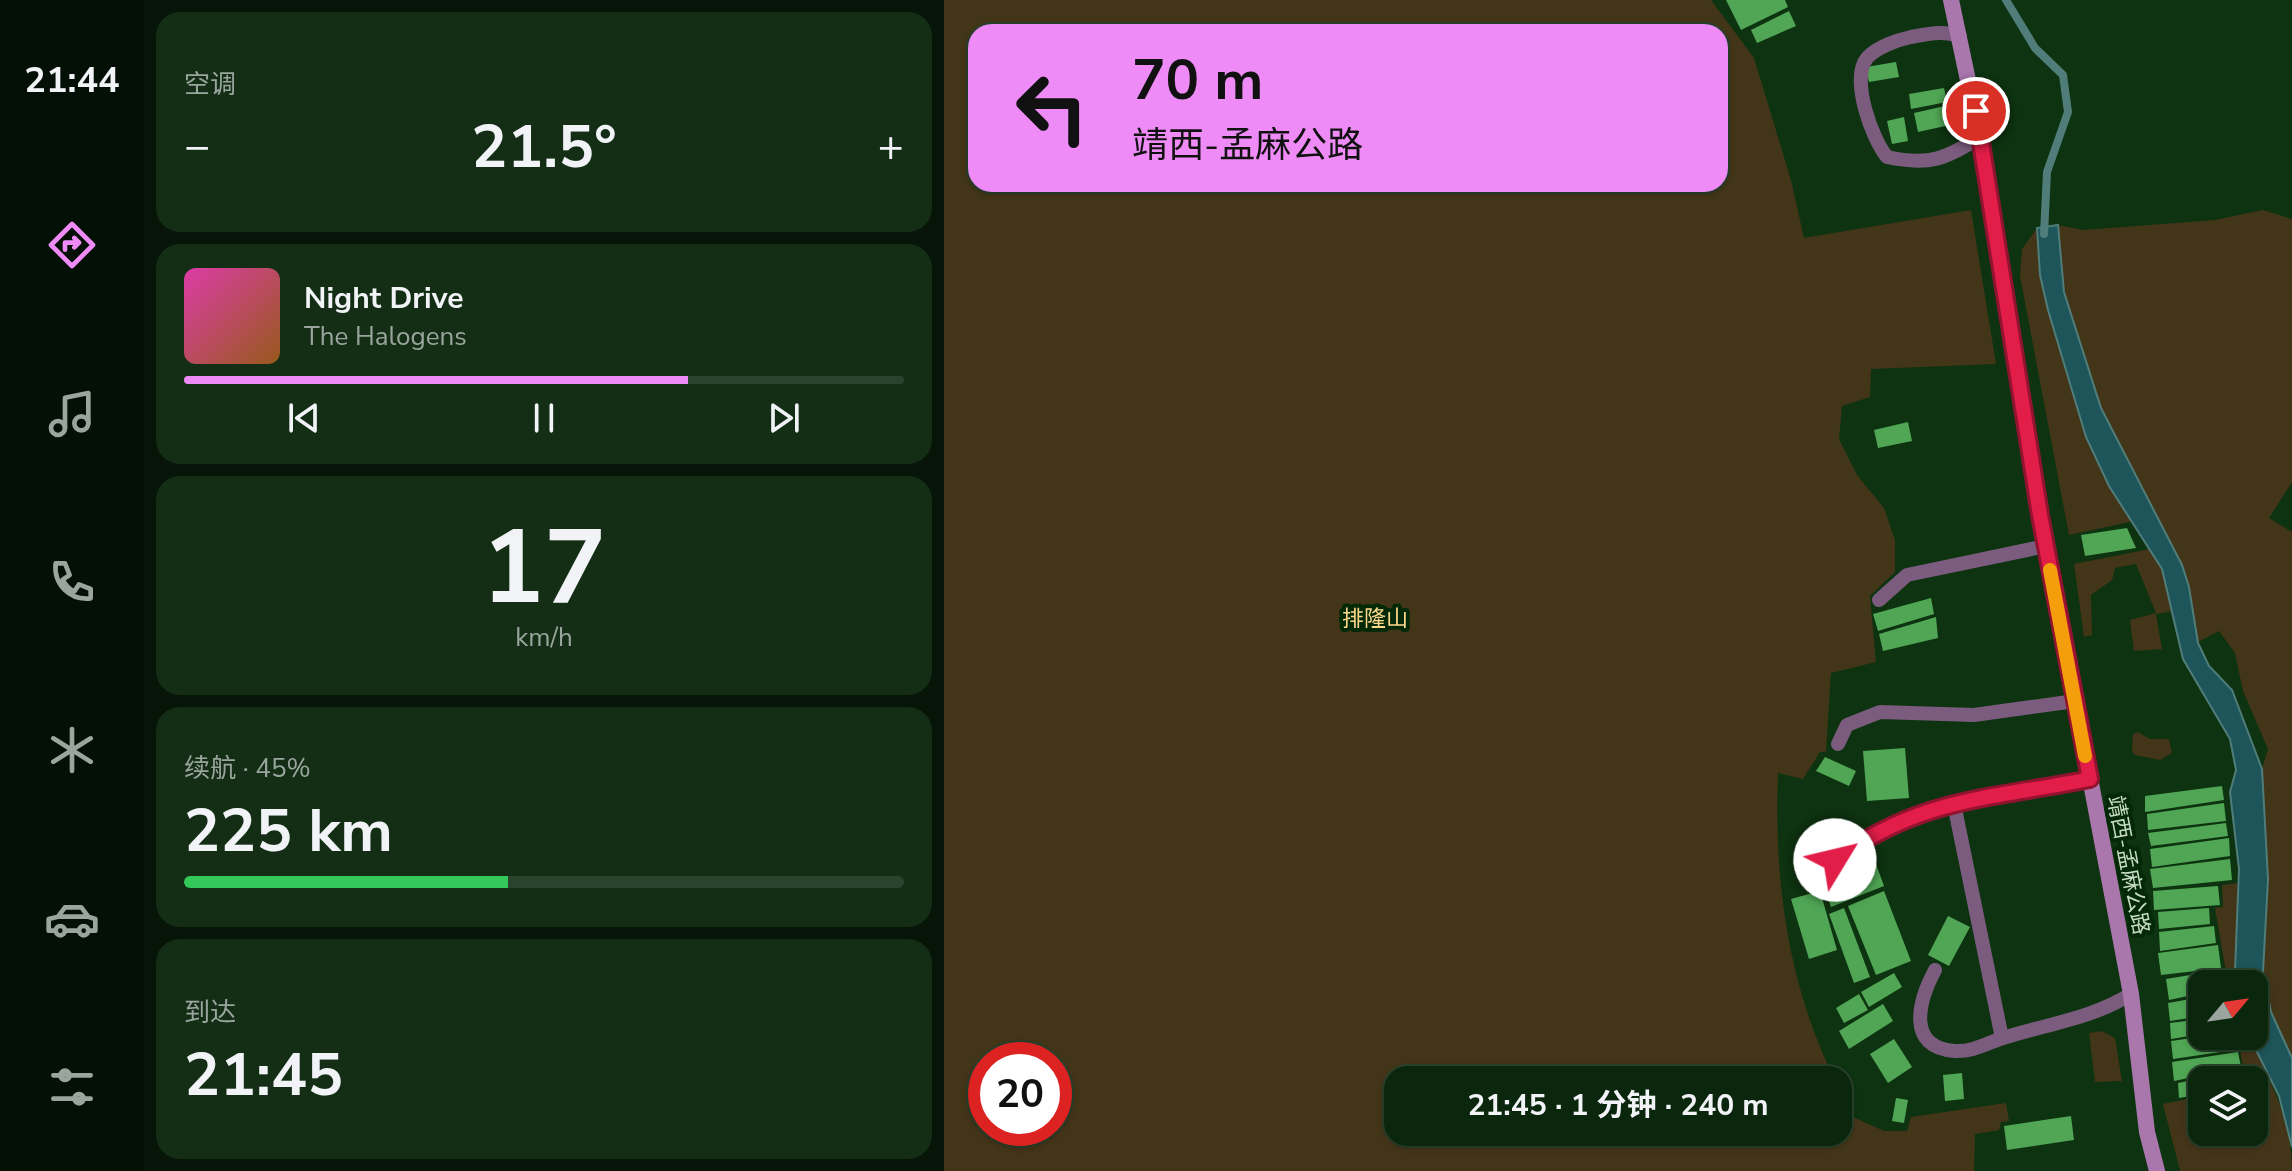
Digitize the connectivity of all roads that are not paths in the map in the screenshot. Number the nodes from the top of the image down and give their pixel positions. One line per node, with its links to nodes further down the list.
1 (1951, 0): 2 (main road, 靖西-孟麻公路)
2 (1960, 36): 3 (main road, 靖西-孟麻公路); 3 (lane)
3 (1980, 137): 4 (main road, 靖西-孟麻公路)
4 (2046, 546): 5 (lane); 6 (main road, 靖西-孟麻公路)
5 (1879, 600)
6 (2075, 701): 7 (lane); 8 (main road, 靖西-孟麻公路)
7 (1838, 744)
8 (2090, 779): 9 (lane); 12 (main road, 靖西-孟麻公路)
9 (1954, 804): 10 (lane); 13 (lane)
10 (1835, 860)
11 (1935, 970): 13 (lane)
12 (2131, 994): 13 (lane); 14 (main road, 靖西-孟麻公路)
13 (2002, 1038)
14 (2157, 1171)

